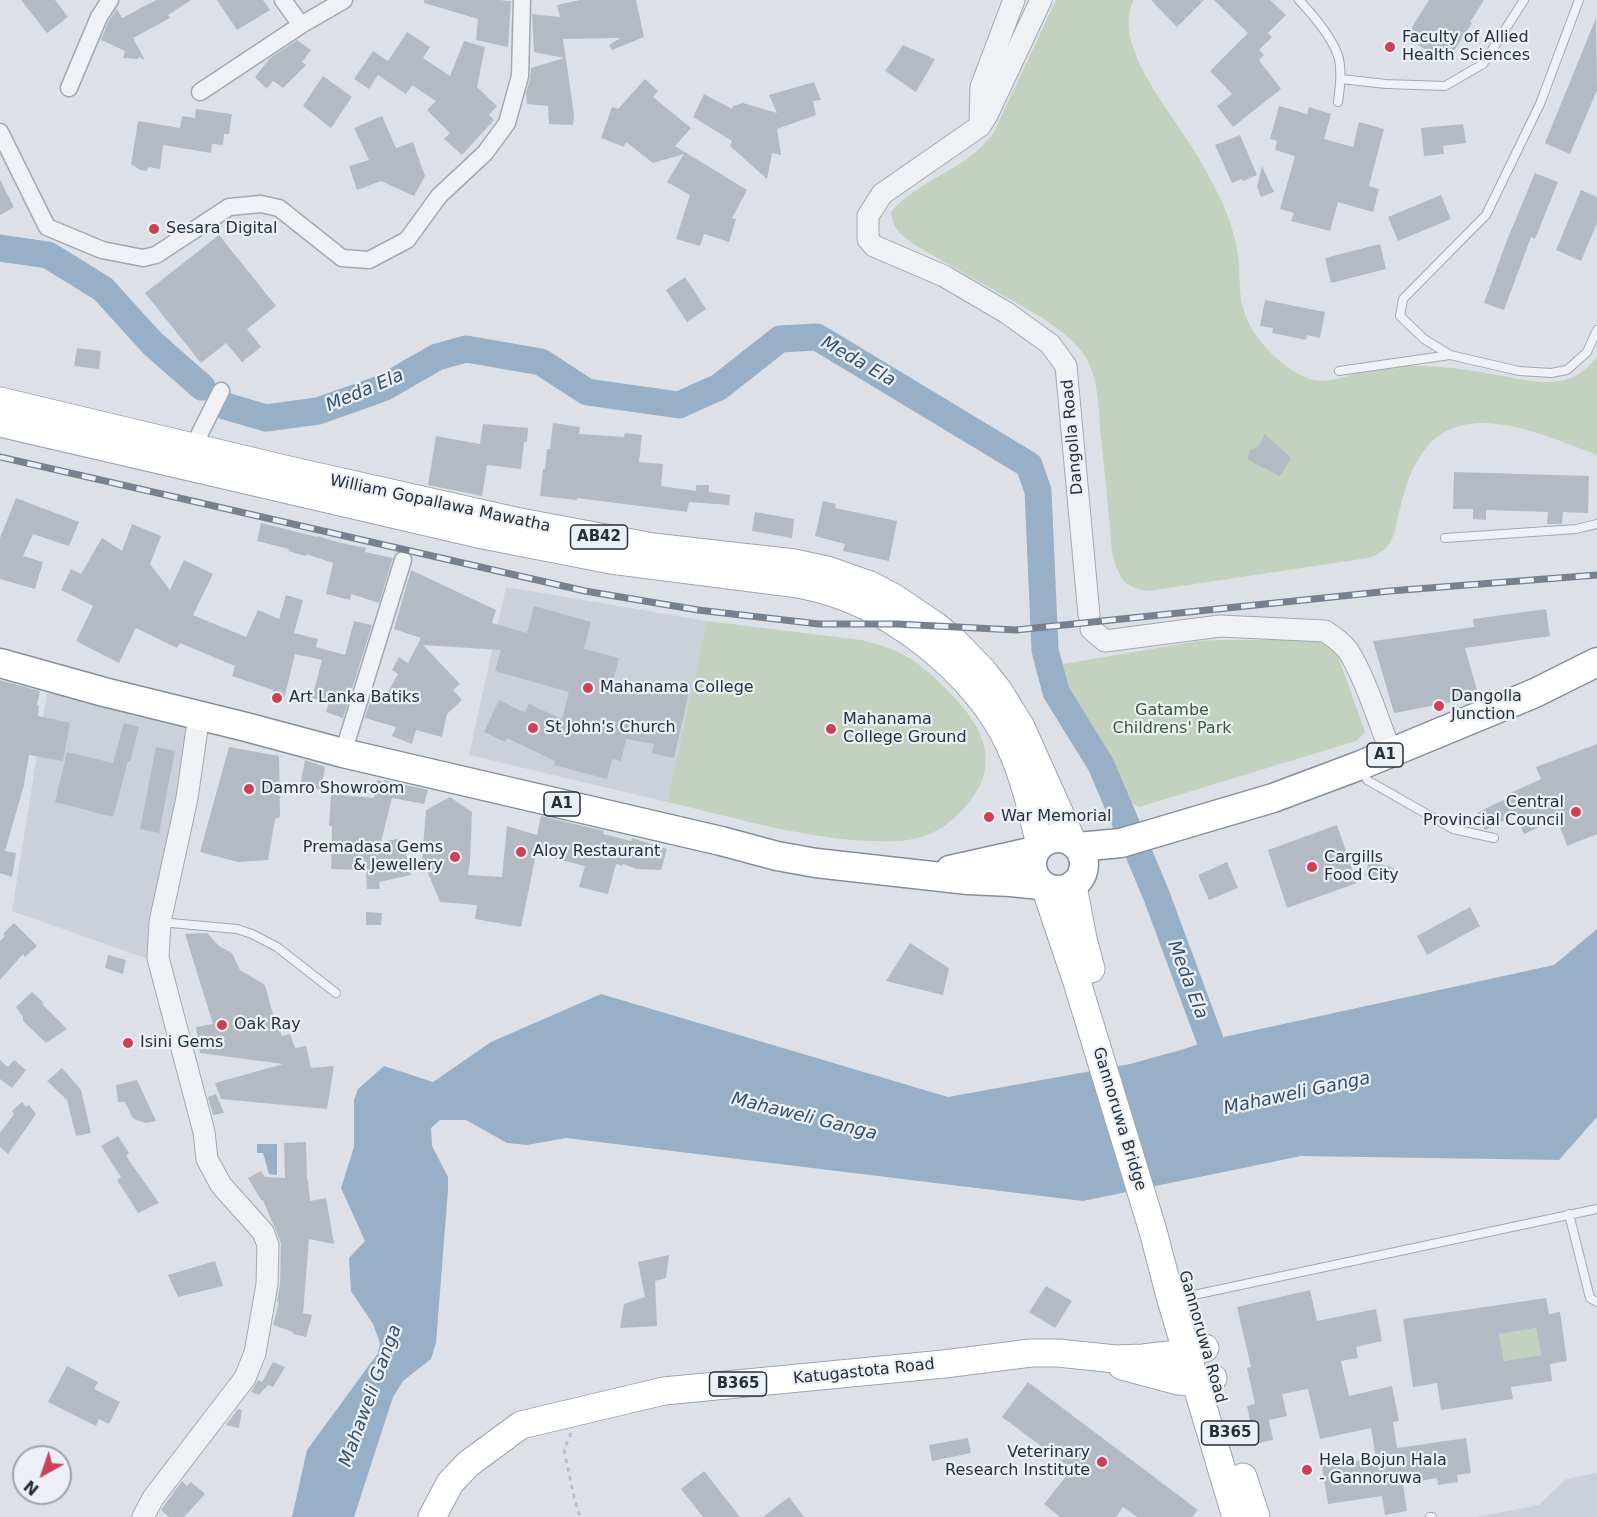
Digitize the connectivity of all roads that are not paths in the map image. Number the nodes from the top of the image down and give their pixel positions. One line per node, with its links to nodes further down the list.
1 (110, 0): 12 (street)
2 (283, 0): 10 (street)
3 (344, 0): 10 (street)
4 (522, 0): 16 (street)
5 (1014, 0): 15 (street)
6 (1041, 0): 15 (street)
7 (1299, 0): 11 (lane)
8 (1524, 0): 11 (lane)
9 (1579, 0): 18 (lane)
10 (301, 25): 13 (street)
11 (1341, 79): 14 (lane)
12 (69, 88)
13 (200, 92)
14 (1338, 102)
15 (980, 126): 31 (street, Dangolla Road)
16 (0, 132)
17 (1597, 330): 18 (lane)
18 (1450, 355): 19 (lane)
19 (1339, 371)
20 (221, 391): 23 (street)
21 (0, 401): 23 (main road, William Gopallawa Mawatha / AB42)
22 (0, 423): 34 (main road, William Gopallawa Mawatha / AB42)
23 (193, 447): 35 (main road, William Gopallawa Mawatha / AB42)
24 (1597, 524): 25 (lane)
25 (1445, 538)
26 (403, 560): 30 (street)
27 (0, 663): 29 (highway, A1)
28 (1597, 663): 31 (highway, A1)
29 (199, 715): 30 (highway, A1); 38 (street)
30 (343, 753): 36 (highway, A1)
31 (1391, 753): 32 (highway, A1)
32 (1361, 765): 33 (lane); 35 (highway, A1)
33 (1494, 838)
34 (1037, 848): 35 (highway); 36 (highway, A1); 37 (highway)
35 (1076, 863): 37 (highway); 40 (main road)
36 (927, 875): 37 (highway, A1)
37 (1043, 886): 40 (main road)
38 (160, 922): 39 (lane); 49 (street)
39 (336, 993)
40 (1093, 1005): 43 (main road, Gannoruwa Bridge)
41 (1597, 1209): 42 (lane)
42 (1569, 1214): 44 (lane); 45 (lane)
43 (1161, 1228): 44 (main road, Gannoruwa Road)
44 (1180, 1299): 46 (main road, Gannoruwa Road)
45 (1597, 1302)
46 (1196, 1351): 47 (main road, Katugastota Road / B365); 48 (main road, Gannoruwa Road / B365)
47 (1089, 1357): 48 (main road, Katugastota Road / B365); 50 (main road, Katugastota Road / B365)
48 (1205, 1380): 51 (main road, Gannoruwa Road / B365); 52 (main road, Gannoruwa Road / B365)
49 (143, 1517)
50 (432, 1517)
51 (1236, 1517)
52 (1256, 1517)

